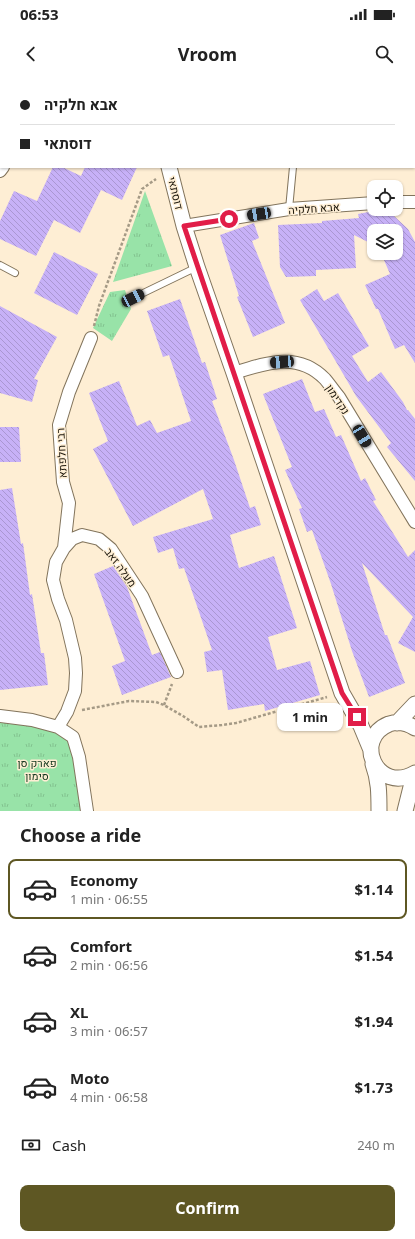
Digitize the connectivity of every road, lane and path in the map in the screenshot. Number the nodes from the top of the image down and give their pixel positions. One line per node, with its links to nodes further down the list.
1 (169, 168): 7 (street, דוסתאי); 12 (path)
2 (293, 168): 6 (lane)
3 (403, 202): 4 (street)
4 (415, 202)
5 (367, 203): 6 (street, אבא חלקיה)
6 (289, 209): 7 (street, אבא חלקיה)
7 (184, 226): 9 (street, דוסתאי)
8 (0, 265): 10 (lane)
9 (197, 267): 11 (lane); 13 (street, דוסתאי)
10 (15, 273)
11 (133, 298)
12 (91, 338): 15 (street, רבי חלפתא)
13 (234, 373): 14 (street, נקדימון); 17 (street, דוסתאי)
14 (415, 522)
15 (64, 548): 16 (street, מעלה זאב); 20 (street, מעלה זאב)
16 (177, 672): 19 (path)
17 (342, 693): 19 (path); 22 (street, דוסתאי)
18 (415, 704): 23 (street)
19 (164, 705): 20 (path)
20 (67, 712): 24 (street, מעלה זאב)
21 (0, 716): 24 (street)
22 (357, 717): 23 (street); 26 (street, דוסתאי)
23 (391, 725): 25 (street); 26 (street)
24 (58, 727): 29 (street)
25 (415, 728)
26 (372, 756): 27 (street); 30 (street, דוסתאי)
27 (415, 773)
28 (415, 776): 31 (street)
29 (87, 811)
30 (379, 811)
31 (405, 811)

